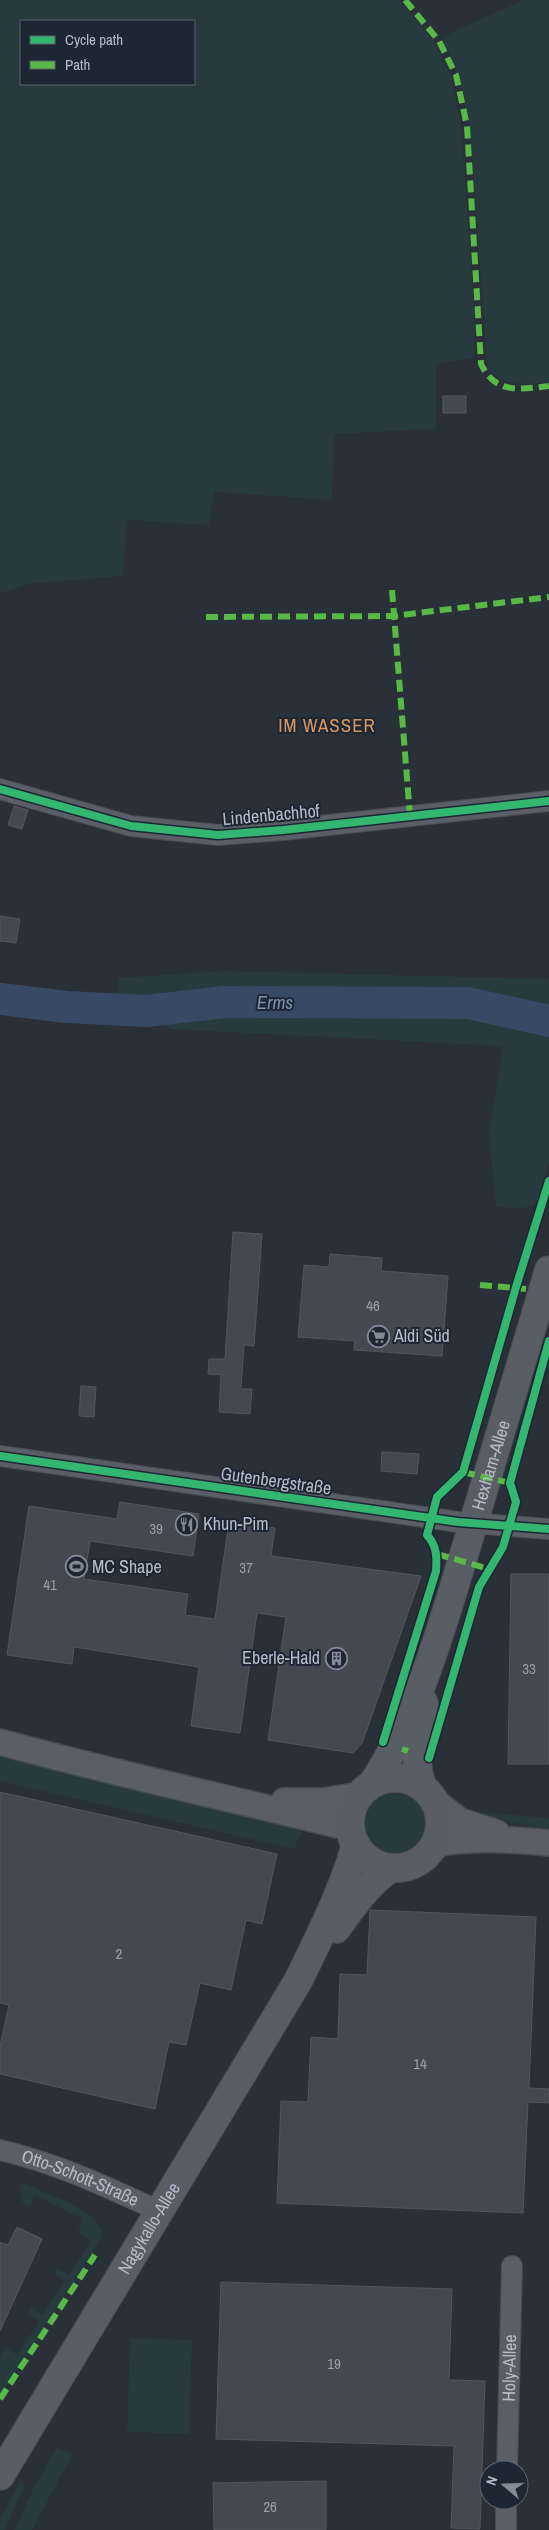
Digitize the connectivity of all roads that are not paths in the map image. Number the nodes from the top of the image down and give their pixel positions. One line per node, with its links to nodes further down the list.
1 (0, 789): 2 (street, Lindenbachhof)
2 (549, 801)
3 (549, 1270): 5 (main road, Hexham-Allee)
4 (0, 1456): 5 (street, Gutenbergstraße)
5 (473, 1524): 6 (street, Gutenbergstraße); 7 (main road, Hexham-Allee)
6 (549, 1530)
7 (431, 1659): 9 (main road, Hexham-Allee); 10 (main road, Hexham-Allee)
8 (0, 1742): 11 (street)
9 (367, 1789): 10 (main road); 11 (street); 12 (main road)
10 (429, 1794): 13 (street); 15 (main road)
11 (247, 1801): 12 (street)
12 (353, 1836): 16 (main road); 17 (main road, Nagykallo-Allee)
13 (519, 1839): 14 (street); 15 (street)
14 (549, 1843)
15 (435, 1844): 16 (main road)
16 (391, 1868): 17 (main road, Nagykallo-Allee)
17 (298, 1981): 19 (main road, Nagykallo-Allee)
18 (0, 2150): 19 (street, Otto-Schott-Straße)
19 (159, 2211): 22 (main road, Nagykallo-Allee)
20 (512, 2266): 21 (street, Holy-Allee)
21 (506, 2460)
22 (0, 2476)
23 (506, 2510): 24 (street)
24 (506, 2530)

